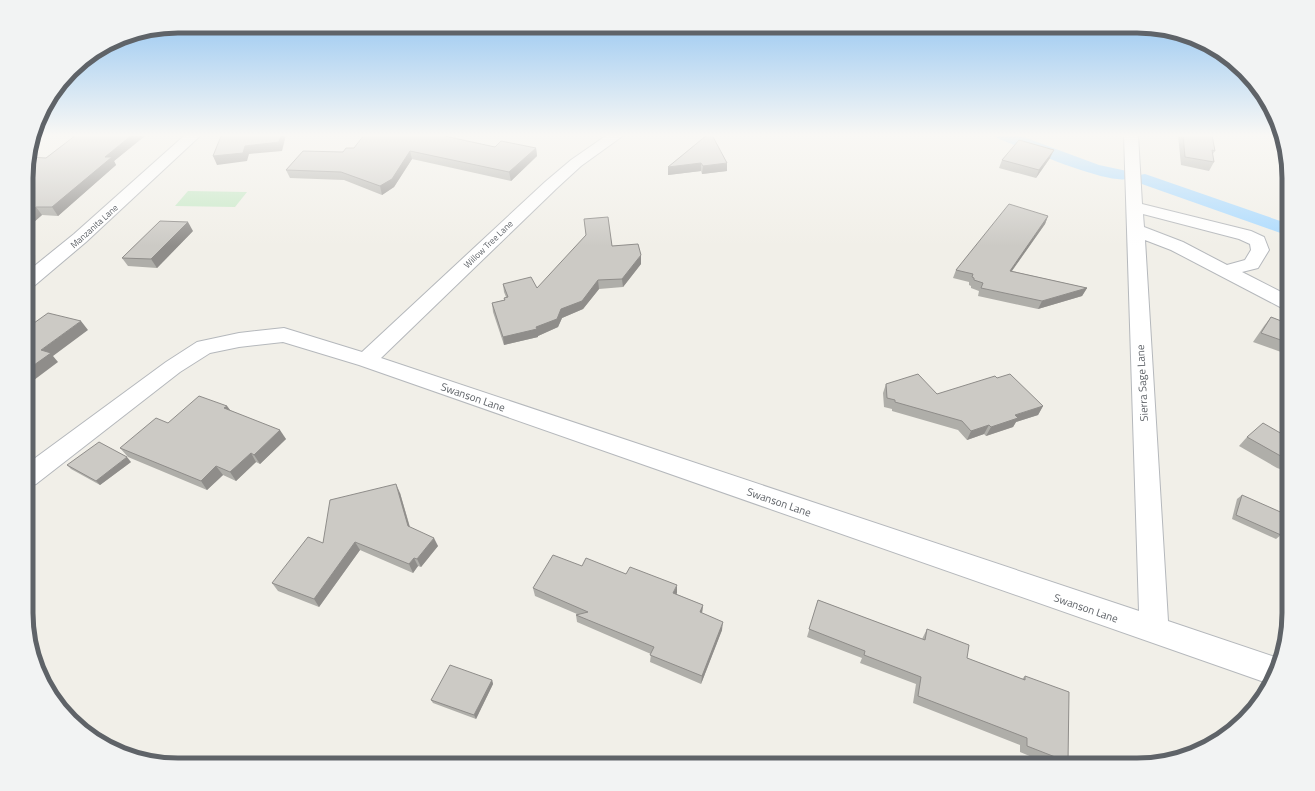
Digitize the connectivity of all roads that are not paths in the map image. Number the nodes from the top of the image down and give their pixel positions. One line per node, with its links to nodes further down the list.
1 (153, 172): 7 (street, Manzanita Lane)
2 (566, 172): 9 (street, Willow Tree Lane)
3 (1133, 172): 4 (street, Sierra Sage Lane)
4 (1134, 207): 5 (street, Sierra Sage Lane); 6 (street)
5 (1136, 230): 6 (street); 11 (street, Sierra Sage Lane)
6 (1224, 272): 8 (street)
7 (33, 277)
8 (1282, 301)
9 (366, 360): 10 (street, Swanson Lane); 11 (street, Swanson Lane)
10 (33, 472)
11 (1154, 631): 12 (street, Swanson Lane)
12 (1270, 670)

